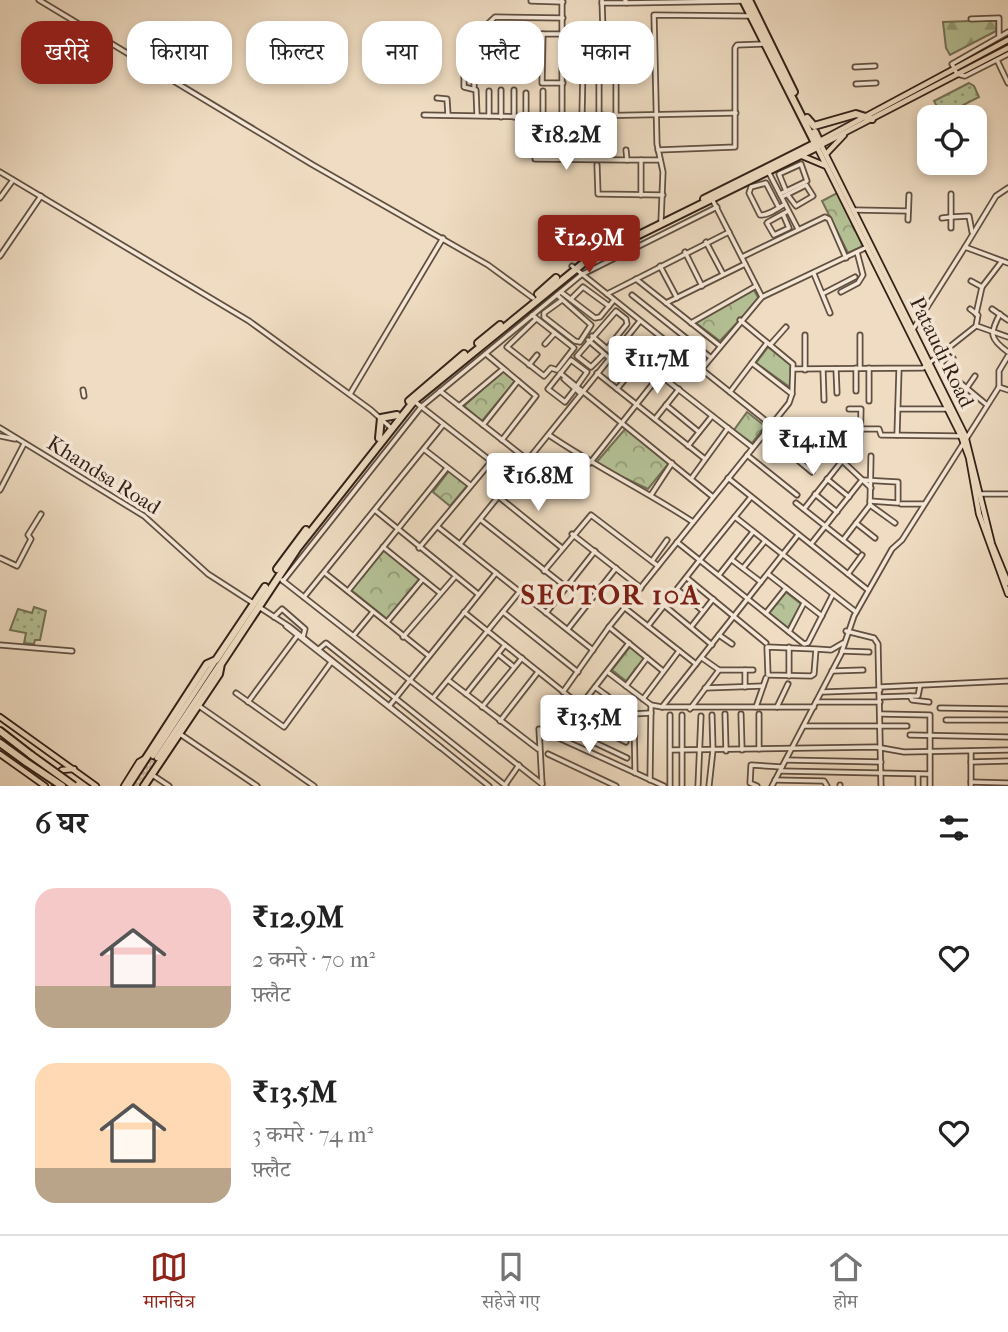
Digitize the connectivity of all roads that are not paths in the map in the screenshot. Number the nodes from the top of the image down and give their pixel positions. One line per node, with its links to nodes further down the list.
1 (39, 0): 96 (street)
2 (531, 1): 3 (street)
3 (562, 1): 8 (street)
4 (602, 1): 5 (street); 11 (street)
5 (625, 1): 6 (street)
6 (746, 1): 7 (highway); 54 (highway)
7 (751, 16): 15 (highway); 41 (street)
8 (564, 18): 10 (street)
9 (971, 19): 13 (street)
10 (491, 21)
11 (602, 21)
12 (1008, 32): 13 (street)
13 (999, 37): 21 (street)
14 (1008, 40): 21 (main road)
15 (765, 44): 39 (street); 55 (highway)
16 (1008, 48): 22 (main road)
17 (1008, 54): 18 (street)
18 (997, 60): 22 (street); 24 (street)
19 (876, 66): 20 (street)
20 (855, 67)
21 (954, 68): 22 (street); 53 (main road)
22 (957, 75): 53 (main road)
23 (876, 83): 31 (street)
24 (1008, 83)
25 (464, 84): 32 (street)
26 (474, 84): 32 (street)
27 (563, 84): 48 (street)
28 (583, 84): 45 (street)
29 (601, 84): 46 (street)
30 (617, 84): 40 (street)
31 (856, 84)
32 (474, 89): 44 (street)
33 (501, 90): 49 (street)
34 (514, 90): 50 (street)
35 (488, 91): 47 (street)
36 (543, 92): 52 (street)
37 (526, 93): 51 (street)
38 (436, 98): 43 (street)
39 (736, 113): 41 (street); 60 (street)
40 (616, 114): 41 (street); 46 (street)
41 (658, 114): 60 (street)
42 (424, 115): 43 (street)
43 (448, 115): 44 (street)
44 (477, 115): 47 (street)
45 (582, 115): 46 (street); 48 (street)
46 (600, 115): 57 (street)
47 (489, 116): 49 (street)
48 (562, 116): 52 (street)
49 (501, 117): 50 (street)
50 (514, 117): 51 (street)
51 (526, 117): 52 (street)
52 (543, 117)
53 (871, 117): 54 (highway); 56 (main road); 58 (main road)
54 (832, 121): 55 (highway)
55 (813, 133): 58 (highway)
56 (846, 133): 58 (main road); 61 (main road)
57 (602, 140)
58 (818, 144): 61 (main road); 62 (highway); 68 (main road); 79 (highway)
59 (626, 150): 64 (street)
60 (658, 150): 66 (street)
61 (825, 155): 84 (main road)
62 (802, 156): 68 (main road); 70 (highway)
63 (535, 159): 64 (street)
64 (626, 160): 65 (street)
65 (641, 160): 66 (street); 75 (street)
66 (659, 160): 76 (street)
67 (597, 165): 75 (street)
68 (827, 167): 99 (main road)
69 (0, 172): 71 (street)
70 (769, 173): 73 (street); 79 (highway)
71 (13, 180): 78 (street); 80 (street)
72 (1008, 188): 95 (street)
73 (784, 194): 73 (street); 73 (street); 81 (street)
74 (951, 194): 88 (street)
75 (641, 195): 76 (street)
76 (663, 195): 91 (street)
77 (909, 195): 86 (street)
78 (41, 196): 103 (street); 197 (street)
79 (712, 197): 82 (street); 91 (highway); 98 (highway)
80 (0, 198)
81 (785, 204): 83 (street); 85 (street)
82 (717, 207): 94 (street); 113 (street)
83 (779, 208): 83 (street)
84 (855, 210): 86 (street); 99 (main road)
85 (788, 211): 87 (street); 93 (street)
86 (908, 211): 90 (street)
87 (783, 214): 87 (street)
88 (951, 217): 89 (street); 92 (street); 95 (street)
89 (942, 218)
90 (908, 220)
91 (661, 221): 98 (highway)
92 (951, 228)
93 (798, 229): 104 (street); 105 (street)
94 (729, 232): 97 (street); 104 (street)
95 (972, 234): 100 (street)
96 (443, 238): 126 (street); 197 (street)
97 (706, 242): 101 (street); 111 (street)
98 (617, 244): 110 (highway)
99 (869, 246): 102 (street); 145 (main road)
100 (965, 247): 106 (street); 145 (street)
101 (685, 252): 109 (street); 117 (street)
102 (857, 252): 105 (street); 120 (street)
103 (0, 256)
104 (742, 257): 107 (street)
105 (846, 258): 112 (street)
106 (1002, 261): 108 (street); 119 (street)
107 (745, 264): 111 (street); 118 (street)
108 (1008, 264)
109 (660, 266): 114 (street); 127 (street)
110 (573, 267): 113 (street); 126 (highway); 184 (highway)
111 (723, 274): 117 (street)
112 (814, 274): 122 (street); 125 (street)
113 (581, 275): 121 (street); 123 (street)
114 (635, 278): 123 (street); 131 (street)
115 (855, 278): 122 (street)
116 (971, 281): 119 (street)
117 (702, 286): 127 (street)
118 (756, 286): 125 (street); 142 (street)
119 (982, 287): 136 (street)
120 (841, 292)
121 (559, 293): 128 (street); 129 (street); 138 (street)
122 (824, 293): 135 (street)
123 (607, 294): 130 (street)
124 (632, 295): 164 (street)
125 (762, 297): 139 (street)
126 (533, 298): 184 (highway)
127 (677, 298): 131 (street)
128 (562, 300): 128 (street)
129 (571, 300): 132 (street); 132 (street)
130 (614, 300): 132 (street); 141 (street)
131 (666, 303): 142 (street)
132 (610, 306)
133 (970, 309): 136 (street)
134 (992, 309): 137 (street)
135 (830, 313)
136 (976, 314): 143 (street)
137 (1000, 314): 140 (street); 146 (street)
138 (534, 317): 147 (street); 159 (street); 168 (street)
139 (740, 320): 155 (street); 156 (street)
140 (1008, 320)
141 (640, 321): 151 (street); 161 (street)
142 (691, 323): 156 (street)
143 (976, 326): 146 (street); 169 (street)
144 (786, 327): 155 (street)
145 (912, 331): 169 (main road)
146 (990, 331): 152 (street); 162 (street)
147 (555, 333): 154 (street); 168 (street)
148 (805, 335): 177 (street)
149 (860, 335): 170 (street)
150 (592, 336): 153 (street); 157 (street); 157 (street)
151 (660, 337): 158 (street); 187 (street)
152 (1008, 337)
153 (588, 341): 160 (street); 160 (street)
154 (545, 344)
155 (768, 344): 167 (street); 173 (street)
156 (719, 345): 164 (street)
157 (607, 349): 161 (street)
158 (678, 352): 176 (street); 181 (street)
159 (485, 354): 172 (street); 192 (street)
160 (604, 354): 165 (street)
161 (613, 354): 165 (street)
162 (1008, 354): 185 (street)
163 (537, 355): 168 (street)
164 (710, 357): 176 (street)
165 (609, 358): 179 (street)
166 (953, 358): 189 (street)
167 (752, 363): 195 (street); 198 (street)
168 (529, 365)
169 (929, 365): 175 (street); 210 (main road)
170 (858, 368): 171 (street); 174 (street); 193 (street)
171 (869, 368): 175 (street); 202 (street)
172 (503, 369): 183 (street); 206 (street)
173 (793, 369): 177 (street); 198 (street)
174 (836, 369): 178 (street); 196 (street)
175 (899, 369): 209 (street)
176 (701, 370): 195 (street)
177 (805, 370): 178 (street)
178 (823, 370): 200 (street)
179 (597, 373): 187 (street); 194 (street)
180 (560, 374): 186 (street); 186 (street); 186 (street)
181 (660, 375): 188 (street); 203 (street)
182 (975, 376): 189 (street)
183 (518, 381): 218 (street); 231 (street)
184 (433, 382): 201 (highway); 211 (highway)
185 (999, 387): 191 (street); 205 (street)
186 (576, 388): 194 (street)
187 (617, 389): 203 (street)
188 (679, 389): 204 (street); 212 (street)
189 (965, 389): 205 (street)
190 (83, 390): 199 (street)
191 (1008, 390)
192 (440, 391): 206 (street); 207 (street)
193 (856, 391)
194 (582, 392): 215 (street); 225 (street)
195 (730, 392): 216 (street)
196 (837, 393)
197 (350, 394): 213 (street)
198 (792, 394): 216 (street)
199 (84, 396)
200 (824, 400)
201 (414, 401): 207 (street); 219 (highway)
202 (869, 401)
203 (637, 405): 214 (street); 215 (street)
204 (666, 405): 214 (street); 223 (street)
205 (986, 405): 229 (street)
206 (459, 406): 218 (street)
207 (421, 408): 217 (street); 313 (street)
208 (849, 409): 222 (street)
209 (898, 409): 210 (street); 226 (street)
210 (950, 409): 229 (main road)
211 (397, 415): 213 (highway); 219 (highway)
212 (712, 416): 221 (street); 223 (street)
213 (381, 418): 219 (street); 228 (highway)
214 (655, 419): 233 (street)
215 (623, 424): 244 (street); 245 (street)
216 (770, 424): 224 (street)
217 (443, 425): 235 (street); 243 (street)
218 (484, 425): 231 (street)
219 (390, 427): 228 (highway); 298 (highway)
220 (0, 428): 230 (street, Khandsa Road)
221 (729, 428): 234 (street); 240 (street)
222 (861, 429): 226 (street); 238 (street)
223 (699, 432): 233 (street)
224 (764, 432): 234 (street); 247 (street)
225 (549, 435): 241 (street); 244 (street)
226 (898, 435): 229 (street)
227 (0, 436): 230 (street)
228 (379, 438): 298 (highway)
229 (963, 438): 258 (main road); 269 (street)
230 (17, 439): 232 (street, Khandsa Road)
231 (502, 440): 241 (street)
232 (24, 444): 256 (street); 332 (street, Khandsa Road)
233 (688, 446): 240 (street)
234 (752, 447): 236 (street)
235 (424, 450): 246 (street); 271 (street)
236 (747, 454): 248 (street); 261 (street)
237 (835, 454): 242 (street)
238 (860, 455)
239 (871, 456): 253 (street)
240 (705, 459): 250 (street)
241 (529, 461): 249 (street)
242 (842, 461): 251 (street); 252 (street)
243 (490, 463): 249 (street); 254 (street)
244 (590, 463): 260 (street)
245 (672, 463): 250 (street); 260 (street)
246 (447, 468): 254 (street); 281 (street)
247 (812, 472)
248 (728, 478): 263 (street); 264 (street)
249 (514, 479): 262 (street)
250 (691, 479): 263 (street)
251 (827, 479): 257 (street); 265 (street)
252 (862, 480): 253 (street); 255 (street); 265 (street)
253 (871, 481): 255 (street); 267 (street)
254 (470, 485): 280 (street)
255 (871, 488): 267 (street)
256 (0, 490)
257 (815, 494): 270 (street); 272 (street)
258 (977, 494): 259 (street); 316 (main road); 327 (main road)
259 (1008, 494)
260 (651, 495): 276 (street)
261 (797, 495)
262 (499, 497): 275 (street); 294 (street)
263 (713, 497): 276 (street)
264 (751, 497): 274 (street); 284 (street)
265 (849, 497): 272 (street)
266 (796, 503): 270 (street)
267 (870, 503): 277 (street); 278 (street)
268 (901, 504): 269 (street)
269 (924, 504): 323 (street)
270 (804, 509): 279 (street)
271 (376, 511): 281 (street); 306 (street)
272 (837, 512): 279 (street)
273 (41, 514): 297 (street)
274 (735, 517): 282 (street); 301 (street)
275 (481, 520): 290 (street); 305 (street)
276 (693, 522): 289 (street)
277 (856, 523): 285 (street); 287 (street)
278 (895, 523)
279 (825, 526): 287 (street); 291 (street)
280 (438, 527): 290 (street); 293 (street)
281 (398, 529): 292 (street); 293 (street)
282 (753, 532): 288 (street); 299 (street)
283 (572, 534): 294 (street); 295 (street); 300 (street)
284 (798, 535): 291 (street); 296 (street)
285 (875, 538)
286 (667, 540): 300 (street)
287 (843, 540): 309 (street)
288 (765, 541): 296 (street); 304 (street)
289 (677, 542): 301 (street); 302 (street)
290 (460, 544): 307 (street)
291 (811, 544): 309 (street)
292 (383, 547): 314 (street); 321 (street)
293 (419, 548): 311 (street)
294 (562, 548): 305 (street)
295 (595, 551): 303 (street); 317 (street)
296 (782, 555): 308 (street); 326 (street)
297 (0, 558)
298 (287, 558): 313 (highway); 332 (highway)
299 (732, 559): 304 (street); 310 (street)
300 (652, 561): 302 (street)
301 (699, 561): 310 (street); 312 (street)
302 (658, 566): 318 (street)
303 (617, 568): 318 (street); 351 (street)
304 (743, 568): 315 (street)
305 (544, 571): 317 (street)
306 (325, 573): 321 (street); 328 (street)
307 (496, 573): 322 (street); 325 (street)
308 (768, 574): 315 (street); 319 (street)
309 (848, 574): 323 (street)
310 (719, 575): 330 (street)
311 (454, 577): 324 (street); 325 (street)
312 (687, 578): 320 (street); 329 (street)
313 (280, 579): 328 (street); 332 (highway)
314 (422, 580): 324 (street); 347 (street)
315 (761, 582): 330 (street)
316 (1008, 583)
317 (566, 587): 339 (street)
318 (641, 588): 334 (street)
319 (786, 588): 331 (street); 342 (street)
320 (677, 590): 333 (street); 335 (street)
321 (348, 591): 336 (street)
322 (520, 591): 338 (street); 339 (street)
323 (868, 591): 340 (street)
324 (440, 593): 358 (street)
325 (479, 594): 337 (street)
326 (833, 594): 340 (street); 344 (street)
327 (1008, 594)
328 (304, 597): 355 (street)
329 (713, 599): 335 (street); 343 (street)
330 (748, 599): 342 (street); 343 (street)
331 (804, 603): 344 (street); 354 (street)
332 (256, 605): 345 (street, Khandsa Road); 382 (highway)
333 (664, 606): 348 (street); 350 (street)
334 (625, 608): 348 (street); 349 (street)
335 (703, 611): 350 (street)
336 (373, 612): 347 (street); 355 (street)
337 (464, 612): 352 (street); 377 (street)
338 (502, 612): 352 (street); 392 (street)
339 (546, 612): 351 (street)
340 (856, 612): 353 (street)
341 (300, 613): 346 (street)
342 (766, 613): 354 (street)
343 (734, 616): 356 (street); 362 (street)
344 (822, 616): 354 (street)
345 (274, 617): 346 (street); 357 (street, Khandsa Road)
346 (295, 620): 357 (street)
347 (387, 622): 358 (street)
348 (648, 626): 374 (street)
349 (609, 627): 361 (street); 371 (street)
350 (691, 627): 367 (street)
351 (568, 629): 371 (street)
352 (487, 630): 366 (street); 397 (street)
353 (846, 631): 363 (street); 406 (street)
354 (789, 632)
355 (354, 635): 396 (street)
356 (719, 635): 364 (street); 367 (street)
357 (299, 636): 369 (street, Khandsa Road); 381 (street, Khandsa Road); 418 (street)
358 (402, 637): 377 (street)
359 (318, 638): 360 (street)
360 (323, 642): 369 (street); 413 (street)
361 (629, 643): 379 (street); 393 (street)
362 (766, 643)
363 (843, 643): 370 (street); 372 (street)
364 (732, 644)
365 (0, 645): 373 (street)
366 (505, 645): 376 (street); 378 (street)
367 (712, 645): 380 (street)
368 (789, 647): 370 (street); 394 (street); 394 (street)
369 (318, 649): 381 (street, Khandsa Road)
370 (816, 649): 394 (street)
371 (593, 650): 392 (street)
372 (842, 650): 375 (street); 390 (street)
373 (72, 651)
374 (680, 651): 383 (street); 389 (street)
375 (869, 652)
376 (498, 654): 384 (street); 410 (street)
377 (429, 656): 396 (street)
378 (522, 658): 384 (street); 391 (street)
379 (647, 658): 389 (street); 400 (street)
380 (702, 658): 383 (street); 385 (street)
381 (332, 661): 418 (street); 424 (street, Khandsa Road)
382 (218, 662): 420 (highway); 478 (main road); 478 (highway)
383 (696, 664): 426 (street)
384 (514, 667): 425 (street)
385 (719, 670): 386 (street); 405 (street)
386 (745, 670): 387 (street); 404 (street)
387 (753, 670)
388 (863, 670): 390 (street)
389 (663, 671): 415 (street)
390 (832, 671): 408 (street)
391 (538, 672): 407 (street); 447 (street)
392 (578, 672): 407 (street)
393 (609, 673): 400 (street); 403 (street)
394 (789, 676)
395 (766, 678): 401 (street)
396 (410, 680): 413 (street); 414 (street)
397 (448, 680): 410 (street); 414 (street)
398 (1008, 681): 402 (street)
399 (788, 684): 428 (street)
400 (626, 686): 415 (street)
401 (763, 686): 404 (street); 427 (street)
402 (920, 686): 406 (street); 412 (street)
403 (595, 687): 411 (street); 423 (street)
404 (745, 687): 405 (street)
405 (705, 688): 430 (street)
406 (880, 688): 408 (street); 416 (street)
407 (563, 692): 423 (street)
408 (822, 692): 422 (street)
409 (236, 693): 418 (street)
410 (466, 694): 425 (street)
411 (606, 695): 417 (street); 448 (street)
412 (910, 696): 416 (street); 419 (street)
413 (396, 697): 424 (street); 498 (street)
414 (433, 698): 484 (street)
415 (643, 699): 421 (street)
416 (880, 700): 422 (street); 438 (street)
417 (614, 701): 432 (street); 434 (street)
418 (248, 702)
419 (929, 702)
420 (197, 705): 456 (highway); 511 (street)
421 (651, 705): 426 (street); 433 (street)
422 (815, 705): 428 (street); 450 (street)
423 (581, 706): 442 (street)
424 (389, 707): 512 (street, Khandsa Road)
425 (482, 707): 447 (street)
426 (662, 707): 430 (street)
427 (756, 707): 428 (street); 430 (street)
428 (777, 707)
429 (940, 708): 431 (street)
430 (690, 709)
431 (1008, 709)
432 (607, 712): 449 (street); 454 (street)
433 (651, 713): 434 (street); 493 (street)
434 (634, 714): 487 (street)
435 (725, 714): 473 (street)
436 (741, 714): 470 (street)
437 (759, 714): 465 (street)
438 (881, 714): 451 (street); 459 (street)
439 (670, 715): 467 (street)
440 (682, 715): 468 (street)
441 (712, 715): 469 (street)
442 (573, 716): 448 (street); 453 (street)
443 (701, 716): 472 (street)
444 (0, 717): 485 (main road)
445 (946, 720): 446 (street)
446 (1008, 720)
447 (500, 721): 466 (street)
448 (585, 723): 454 (street)
449 (621, 723)
450 (804, 726): 451 (street); 463 (street)
451 (881, 726): 452 (street); 464 (street)
452 (907, 726)
453 (564, 728): 458 (street); 479 (street)
454 (595, 729): 461 (street)
455 (0, 731): 504 (highway, bridge)
456 (178, 732): 488 (highway); 510 (street)
457 (910, 735): 459 (street)
458 (558, 736): 466 (street); 487 (street)
459 (931, 736): 460 (street); 475 (street)
460 (1008, 737)
461 (626, 742)
462 (0, 743): 503 (highway, bridge)
463 (793, 748): 464 (street); 465 (street); 480 (street)
464 (881, 748): 475 (street); 481 (street)
465 (759, 749): 470 (street)
466 (539, 750): 499 (street)
467 (671, 750): 468 (street); 515 (street)
468 (682, 750): 472 (street); 516 (street)
469 (713, 750): 472 (street); 473 (street); 518 (street)
470 (742, 750): 473 (street)
471 (1005, 750): 474 (street); 483 (street)
472 (700, 751): 517 (street)
473 (726, 751)
474 (971, 751): 475 (street); 482 (street)
475 (930, 752): 490 (street)
476 (0, 754): 501 (main road)
477 (548, 754): 513 (street)
478 (152, 757): 506 (highway)
479 (626, 758)
480 (786, 760): 481 (street); 486 (street)
481 (881, 762): 491 (street)
482 (971, 762): 483 (street); 497 (street)
483 (1005, 762)
484 (519, 765): 498 (street); 499 (street)
485 (75, 769): 502 (main road); 505 (main road)
486 (781, 769): 491 (street); 494 (street); 519 (street)
487 (635, 773): 493 (street)
488 (151, 774): 492 (street); 507 (highway)
489 (918, 774): 490 (street); 491 (street); 523 (street)
490 (929, 774): 524 (street)
491 (880, 775): 522 (street)
492 (160, 780): 508 (street); 509 (street)
493 (650, 780): 514 (street)
494 (775, 780): 495 (street); 520 (street)
495 (783, 783): 496 (street)
496 (805, 783): 521 (street)
497 (971, 784): 500 (street)
498 (506, 785)
499 (543, 785)
500 (1008, 785)
501 (45, 786)
502 (55, 786)
503 (62, 786)
504 (75, 786)
505 (96, 786)
506 (126, 786)
507 (144, 786)
508 (156, 786)
509 (169, 786)
510 (257, 786)
511 (314, 786)
512 (489, 786)
513 (616, 786)
514 (664, 786)
515 (670, 786)
516 (682, 786)
517 (698, 786)
518 (709, 786)
519 (757, 786)
520 (772, 786)
521 (827, 786)
522 (880, 786)
523 (918, 786)
524 (930, 786)

